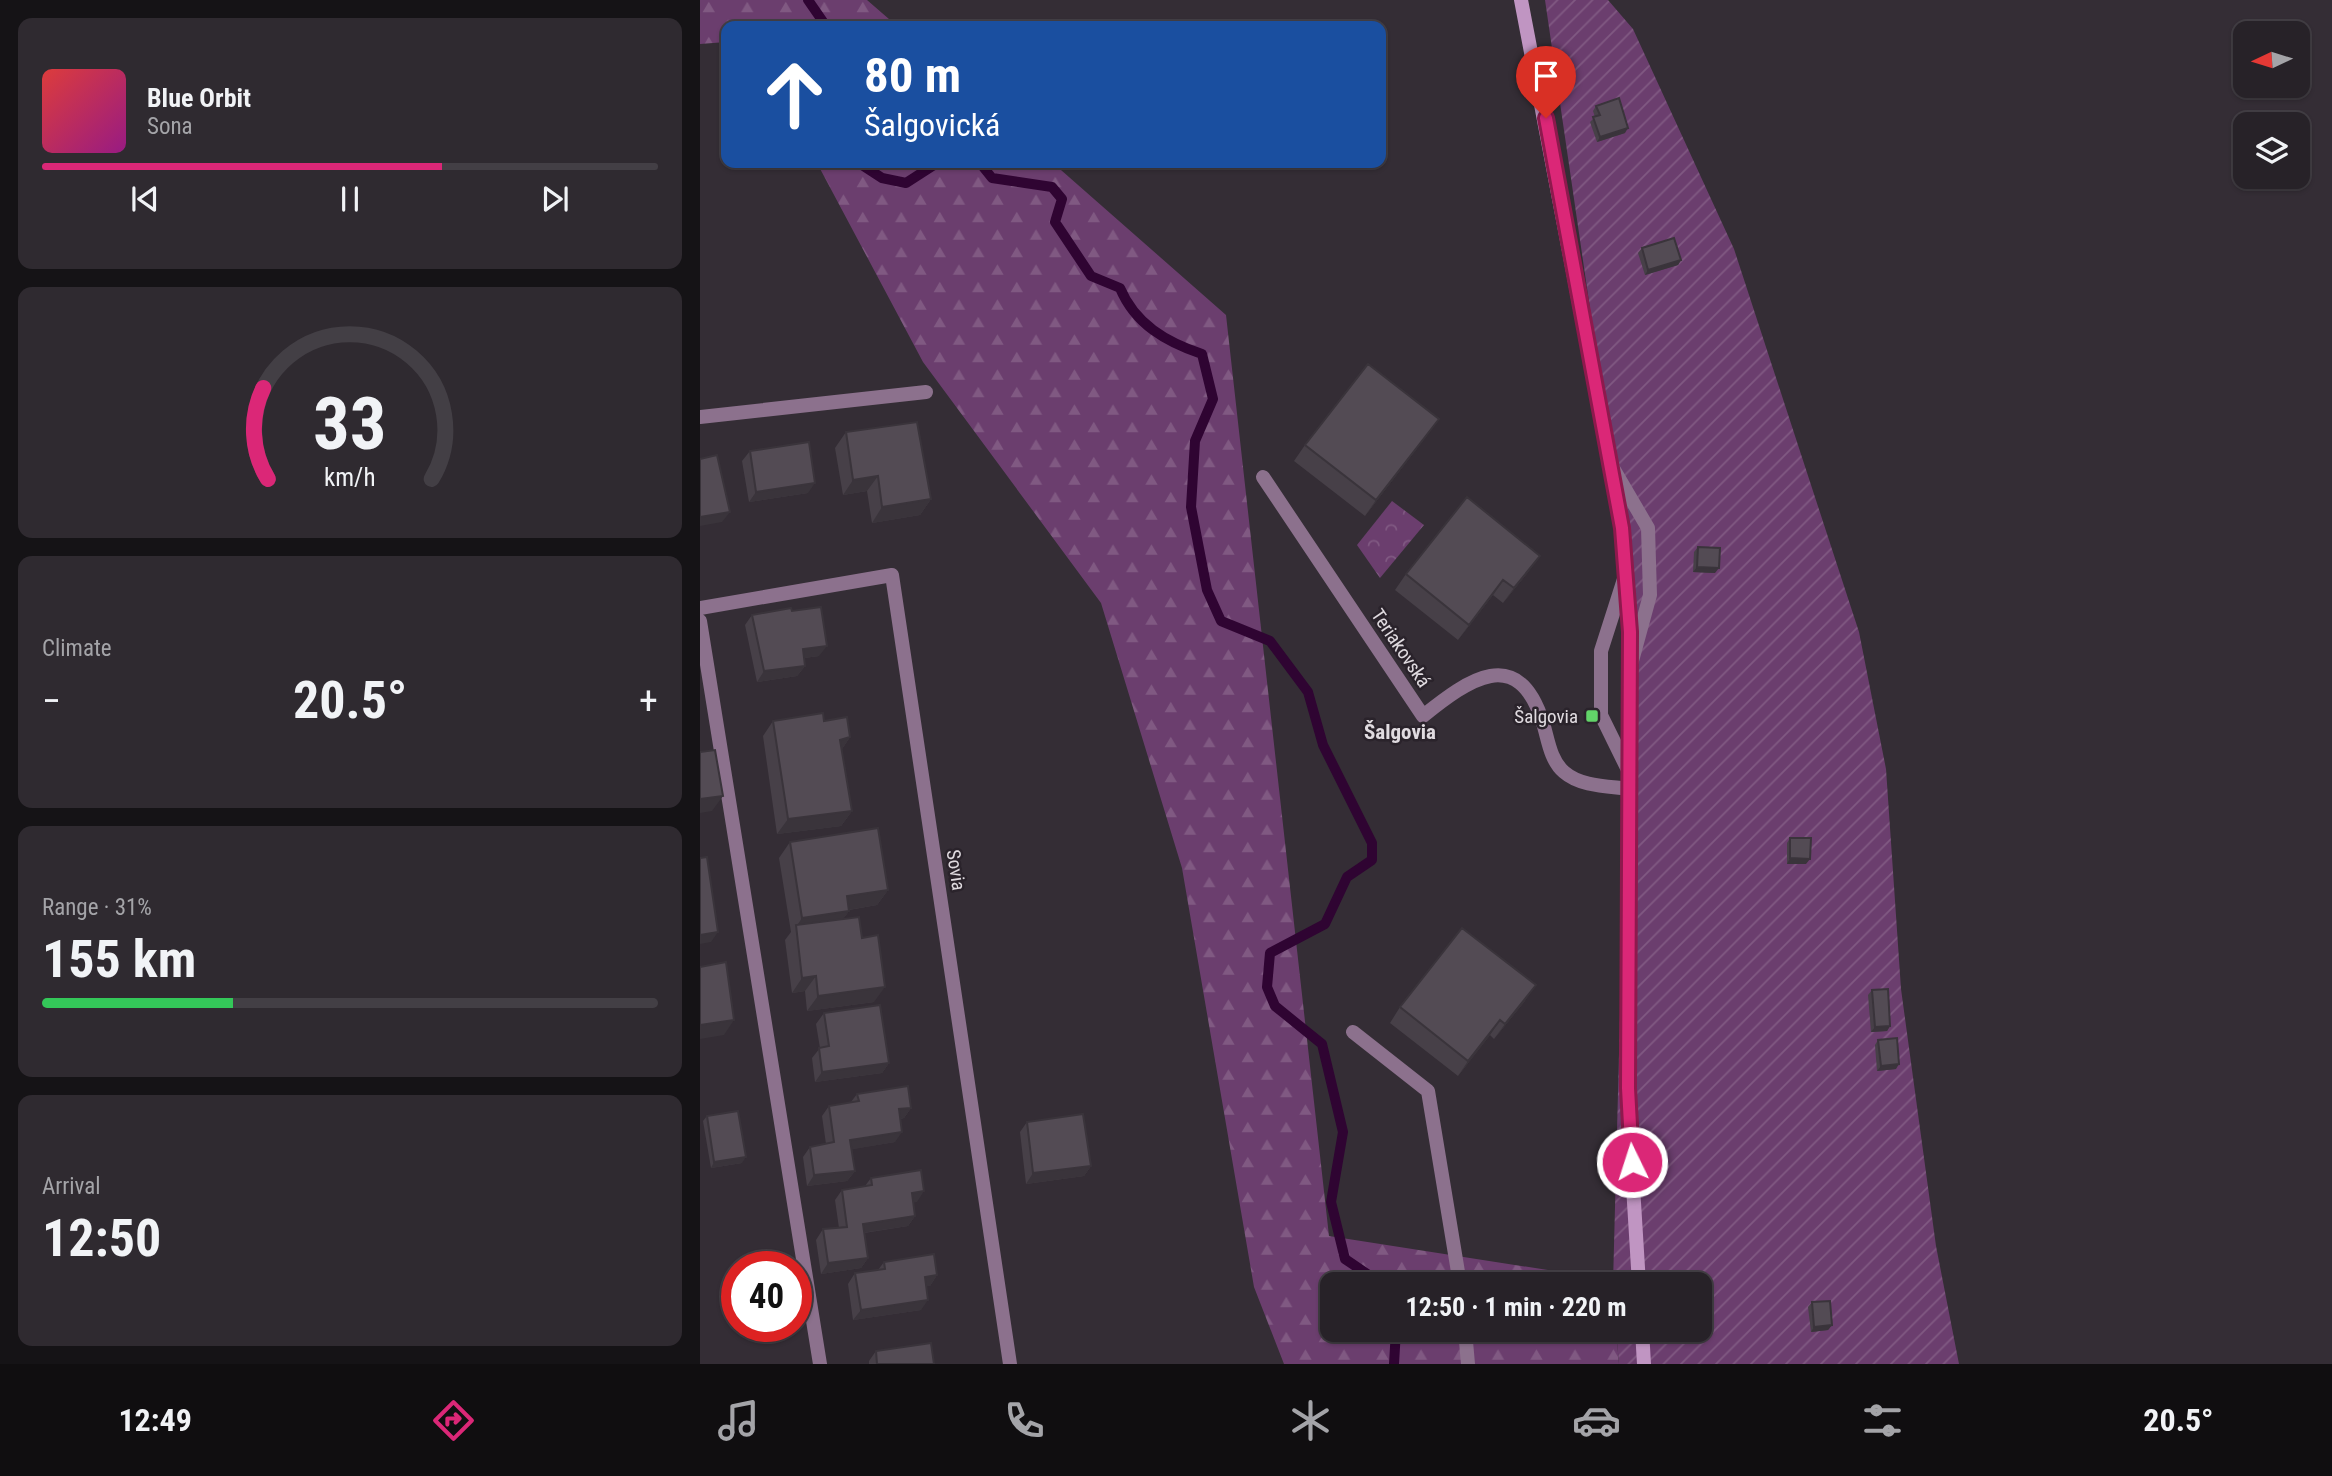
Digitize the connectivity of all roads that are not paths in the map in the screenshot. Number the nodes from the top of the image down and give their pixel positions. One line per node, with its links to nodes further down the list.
1 (1521, 0): 4 (street)
2 (926, 392): 3 (street)
3 (700, 417)
4 (1610, 463): 6 (street); 9 (street)
5 (1263, 477): 10 (street, Teriakovská)
6 (1625, 576): 9 (street); 10 (street)
7 (700, 608): 17 (street, Sovia)
8 (700, 621): 16 (street)
9 (1630, 669): 10 (street)
10 (1631, 782): 13 (street)
11 (1353, 1032): 12 (street)
12 (1458, 1272)
13 (1638, 1272)
14 (1466, 1342): 18 (street)
15 (1643, 1342): 19 (street)
16 (820, 1364)
17 (1010, 1364)
18 (1468, 1364)
19 (1644, 1364)

